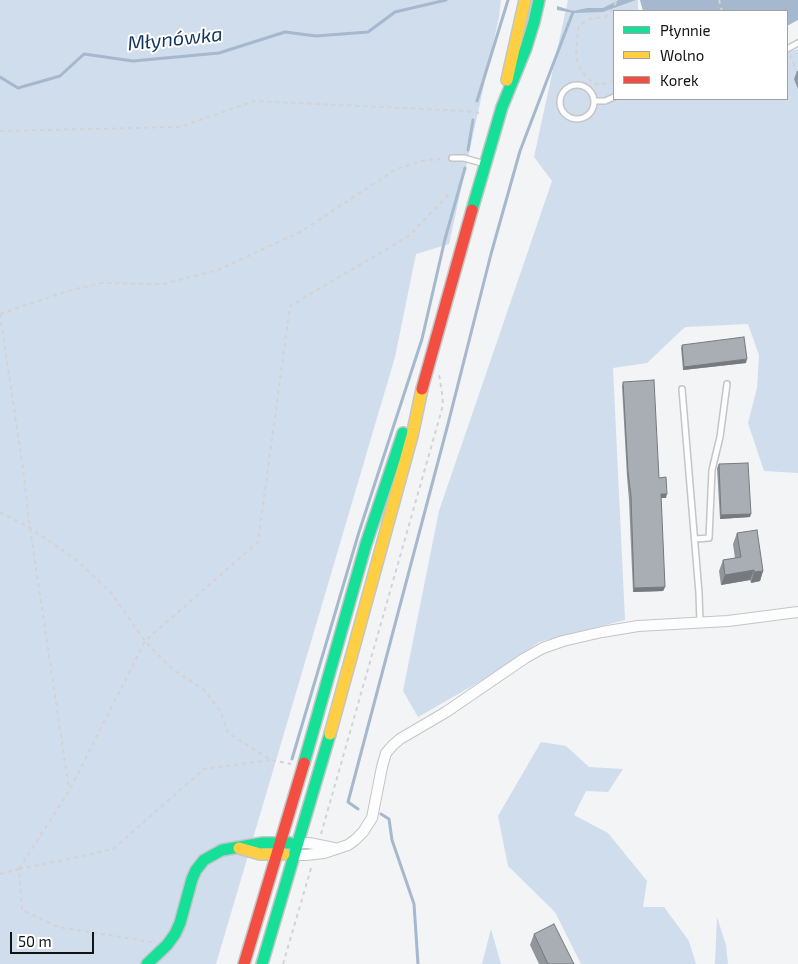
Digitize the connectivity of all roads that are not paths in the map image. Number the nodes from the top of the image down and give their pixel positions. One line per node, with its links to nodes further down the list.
1 (525, 0): 5 (main road)
2 (539, 0): 5 (main road)
3 (613, 97): 4 (lane)
4 (595, 101): 4 (lane)
5 (502, 108): 7 (main road)
6 (452, 158): 7 (lane)
7 (485, 164): 8 (main road)
8 (424, 379): 14 (main road); 15 (main road)
9 (727, 384): 11 (lane)
10 (682, 389): 11 (lane)
11 (695, 539): 13 (lane)
12 (798, 612): 13 (street)
13 (700, 622): 15 (street)
14 (279, 849): 15 (main road); 16 (main road); 17 (main road)
15 (296, 849): 18 (main road)
16 (147, 964)
17 (244, 964)
18 (262, 964)

